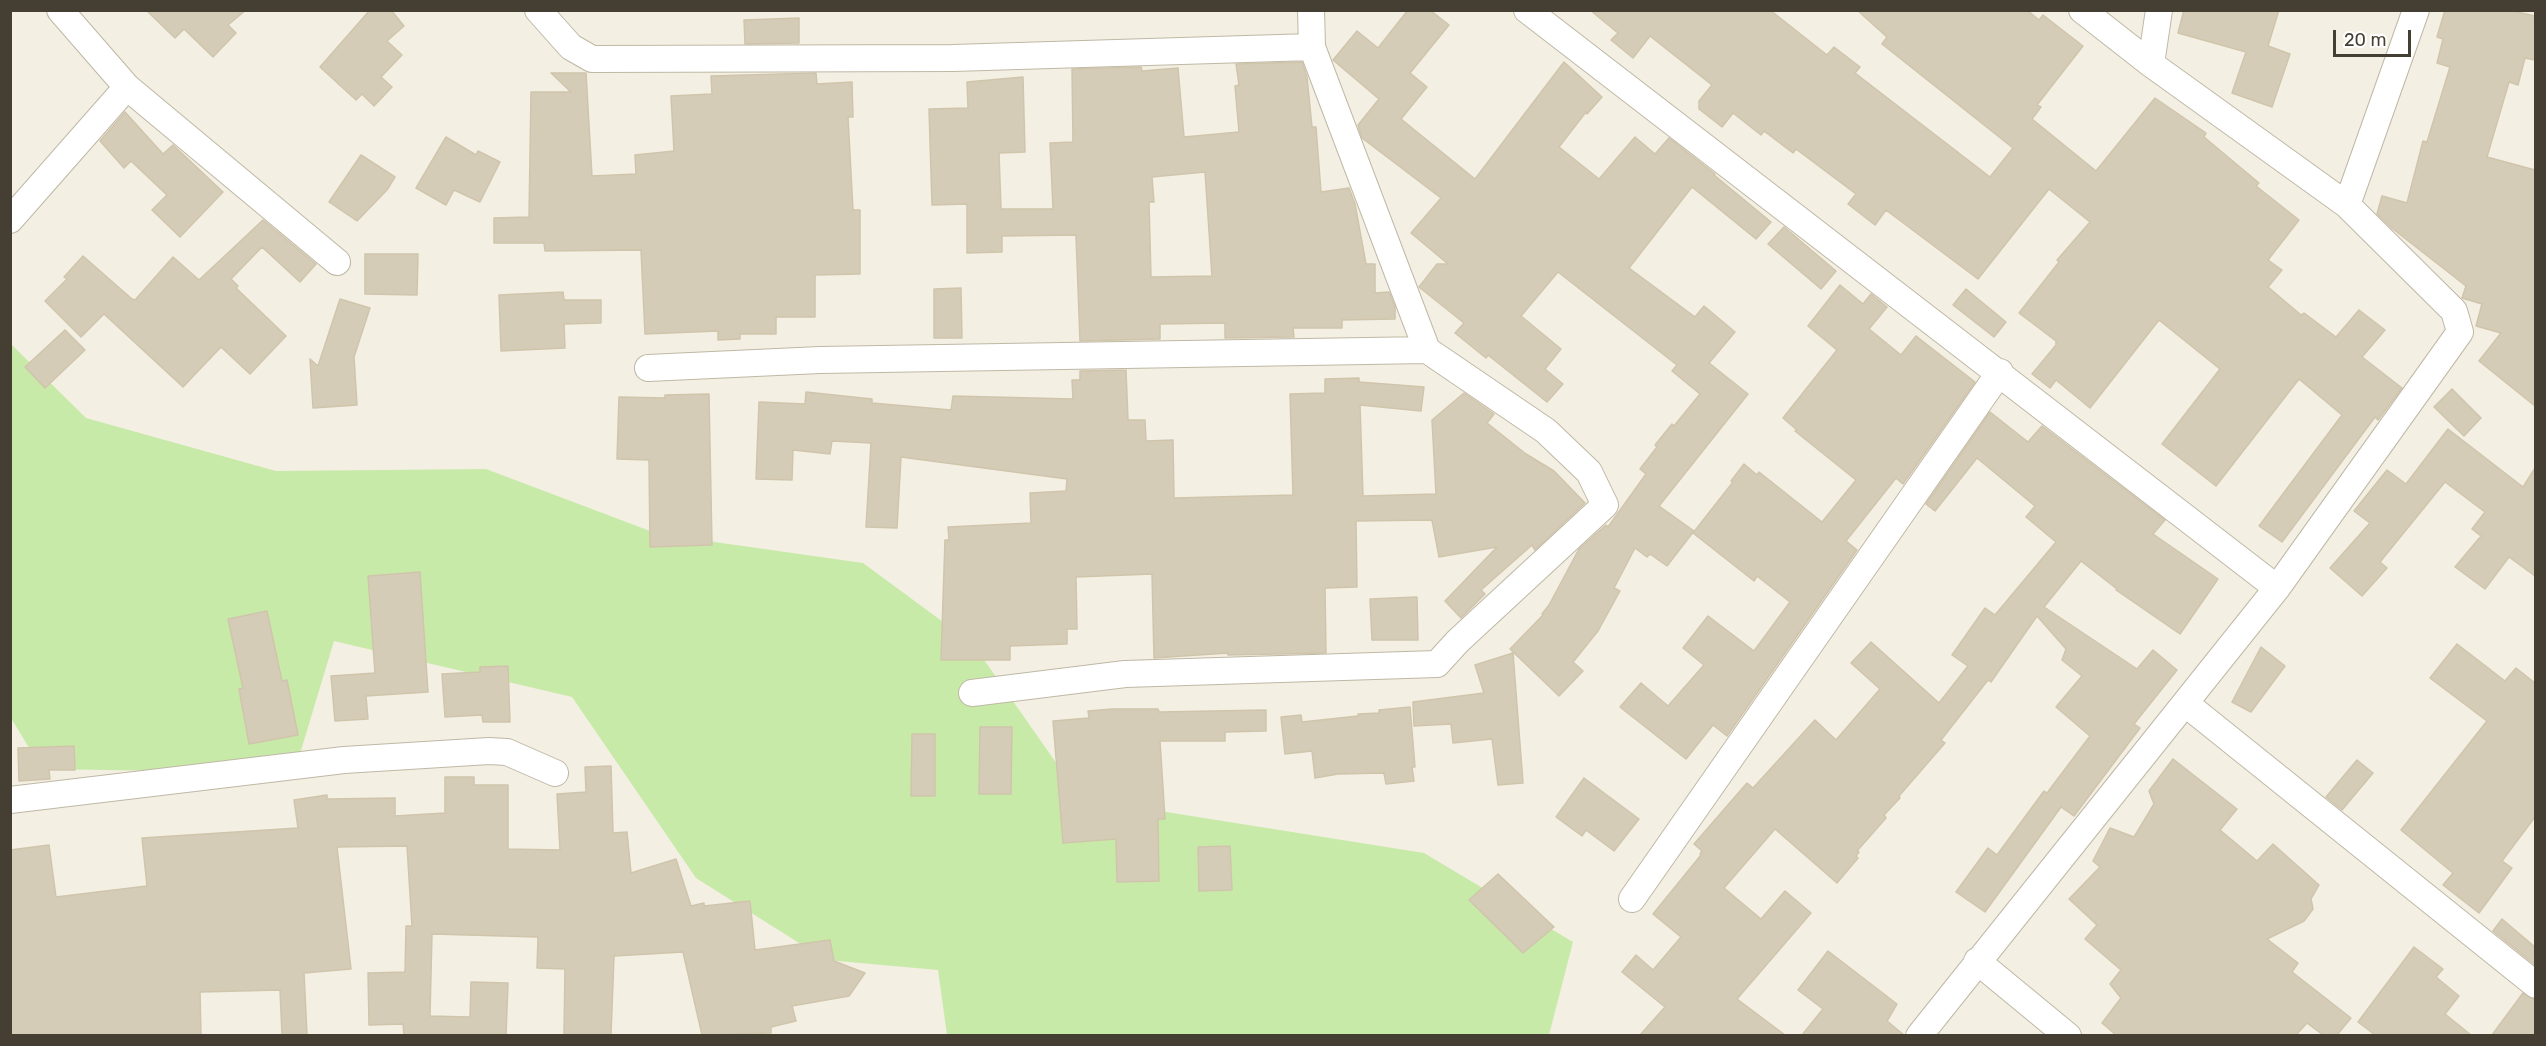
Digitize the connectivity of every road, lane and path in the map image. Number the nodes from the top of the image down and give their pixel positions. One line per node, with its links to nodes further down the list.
1 (60, 10): 10 (street)
2 (538, 10): 8 (street)
3 (1311, 10): 8 (street)
4 (1527, 10): 16 (street)
5 (2082, 10): 9 (street)
6 (2159, 10): 9 (street)
7 (2416, 10): 11 (street)
8 (1312, 47): 14 (street)
9 (2151, 64): 11 (street)
10 (127, 87): 12 (street); 13 (street)
11 (2347, 206): 17 (street)
12 (10, 220)
13 (337, 262)
14 (1427, 350): 15 (street); 18 (street)
15 (648, 368)
16 (2000, 372): 17 (street); 22 (street)
17 (2277, 588): 19 (street)
18 (972, 693)
19 (2186, 704): 23 (street); 24 (street)
20 (555, 773): 21 (street)
21 (10, 800)
22 (1632, 899)
23 (1977, 961): 25 (street); 26 (street)
24 (2535, 985)
25 (1919, 1035)
26 (2068, 1035)

